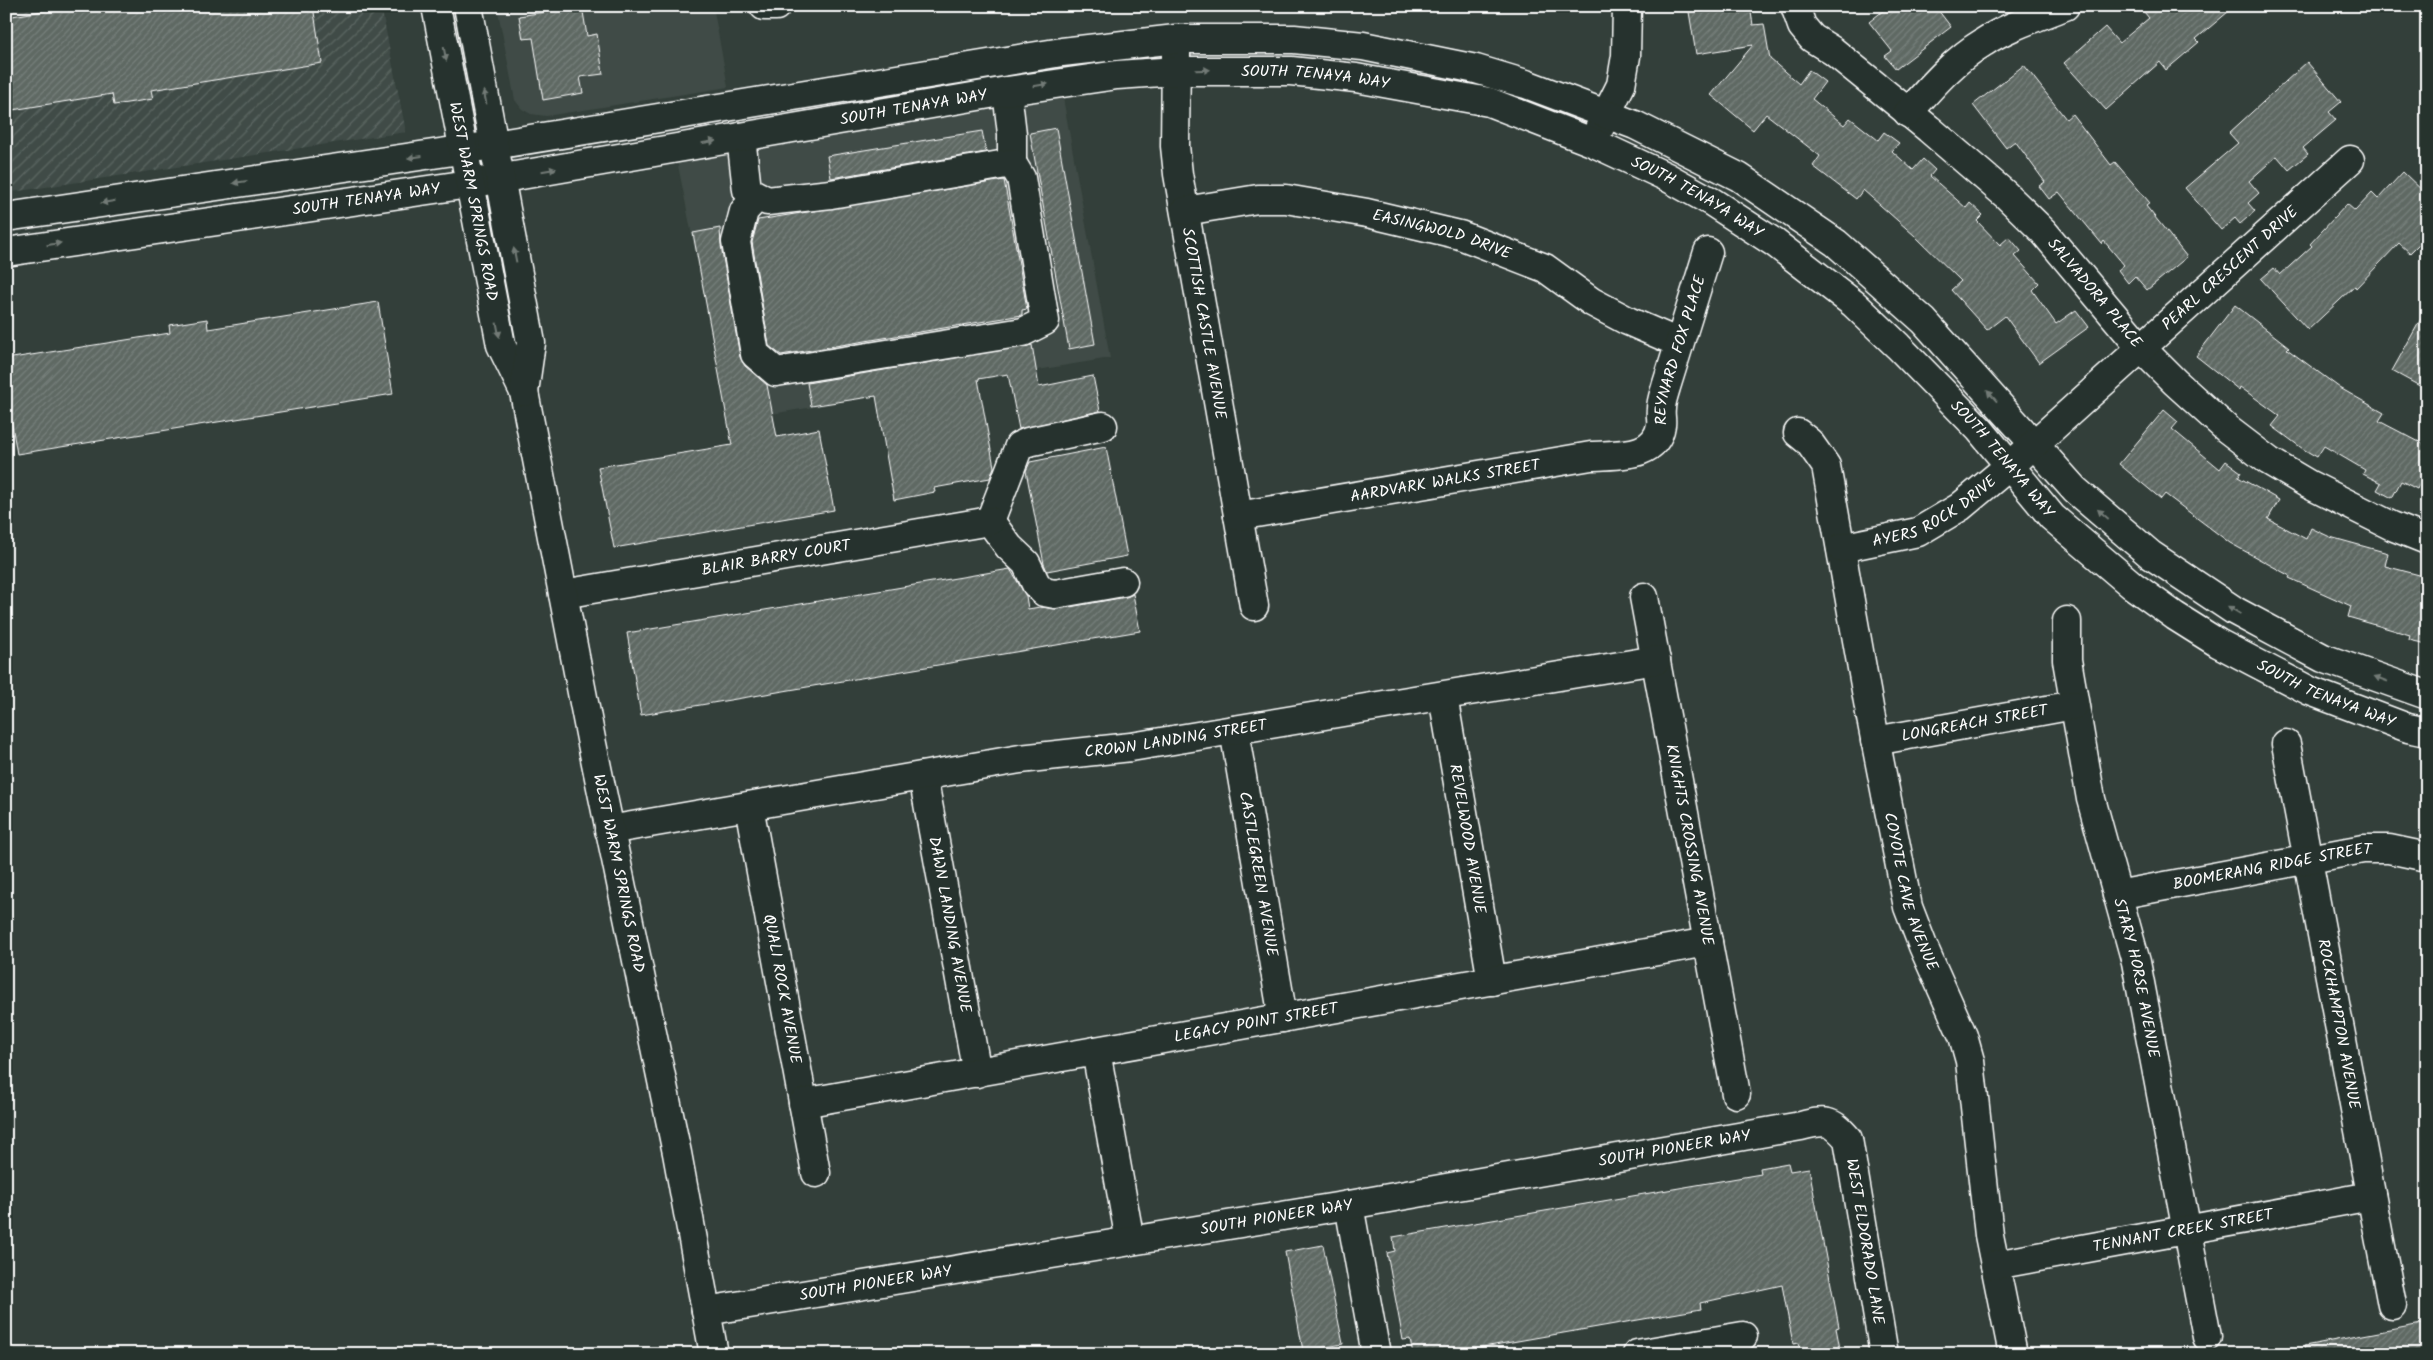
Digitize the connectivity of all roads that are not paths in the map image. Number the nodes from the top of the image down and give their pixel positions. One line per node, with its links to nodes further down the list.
1 (436, 6): 16 (street, WEST WARM SPRINGS ROAD, one-way to 16)
2 (468, 6): 15 (street, WEST WARM SPRINGS ROAD, one-way to 2)
3 (764, 6): 4 (street)
4 (776, 6)
5 (1628, 6): 11 (street)
6 (1795, 6): 12 (street, SALVADORA PLACE)
7 (2065, 6): 12 (street)
8 (1176, 39): 9 (street, SCOTTISH CASTLE AVENUE); 11 (street, SOUTH TENAYA WAY); 15 (street, SOUTH TENAYA WAY)
9 (1176, 71): 10 (street, SOUTH TENAYA WAY, one-way to 9); 14 (street, SOUTH TENAYA WAY, one-way to 14); 22 (street, SCOTTISH CASTLE AVENUE)
10 (1007, 91): 13 (street, SOUTH TENAYA WAY); 18 (street)
11 (1607, 113): 14 (street); 32 (street, SOUTH TENAYA WAY, one-way to 11)
12 (1908, 113): 27 (street, SALVADORA PLACE)
13 (741, 137): 19 (street, SOUTH TENAYA WAY, one-way to 13); 21 (street)
14 (1592, 142): 32 (street, SOUTH TENAYA WAY)
15 (494, 145): 16 (street, SOUTH TENAYA WAY); 19 (street, WEST WARM SPRINGS ROAD)
16 (463, 150): 20 (street, WEST WARM SPRINGS ROAD); 23 (street, SOUTH TENAYA WAY, one-way to 23)
17 (2350, 160): 27 (street, PEARL CRESCENT DRIVE)
18 (1012, 163): 21 (street); 21 (street)
19 (500, 178): 20 (street, SOUTH TENAYA WAY); 28 (street, WEST WARM SPRINGS ROAD, one-way to 19)
20 (469, 184): 24 (street, SOUTH TENAYA WAY, one-way to 20); 28 (street, WEST WARM SPRINGS ROAD, one-way to 28)
21 (758, 196)
22 (1184, 211): 26 (street, EASINGWOLD DRIVE); 33 (street, SCOTTISH CASTLE AVENUE)
23 (6, 217)
24 (6, 252)
25 (1708, 252): 26 (street, REYNARD FOX PLACE)
26 (1679, 343): 31 (street, REYNARD FOX PLACE)
27 (2141, 348): 32 (street, PEARL CRESCENT DRIVE); 35 (street, SALVADORA PLACE)
28 (524, 392): 38 (street, WEST WARM SPRINGS ROAD)
29 (1103, 426): 34 (street)
30 (1798, 433): 36 (street, COYOTE CAVE AVENUE)
31 (1650, 446): 33 (street, AARDVARK WALKS STREET)
32 (2021, 456): 36 (street, AYERS ROCK DRIVE); 43 (street, SOUTH TENAYA WAY, one-way to 32); 47 (street, SOUTH TENAYA WAY)
33 (1238, 516): 40 (street, SCOTTISH CASTLE AVENUE)
34 (990, 521): 37 (street); 38 (street, BLAIR BARRY COURT)
35 (2427, 540)
36 (1841, 548): 48 (street, COYOTE CAVE AVENUE)
37 (1123, 582)
38 (563, 594): 52 (street, WEST WARM SPRINGS ROAD)
39 (1644, 597): 42 (street, KNIGHTS CROSSING AVENUE)
40 (1254, 606)
41 (2067, 621): 45 (street, STARY HORSE AVENUE)
42 (1656, 660): 44 (street, CROWN LANDING STREET); 56 (street, KNIGHTS CROSSING AVENUE)
43 (2427, 695)
44 (1443, 696): 46 (street, CROWN LANDING STREET); 57 (street, REVELWOOD AVENUE)
45 (2074, 705): 48 (street, LONGREACH STREET); 55 (street, STARY HORSE AVENUE)
46 (1234, 730): 50 (street, CROWN LANDING STREET); 58 (street, CASTLEGREEN AVENUE)
47 (2427, 732)
48 (1875, 741): 69 (street, COYOTE CAVE AVENUE)
49 (2286, 744): 54 (street, ROCKHAMPTON AVENUE)
50 (923, 776): 51 (street, CROWN LANDING STREET); 60 (street, DAWN LANDING AVENUE)
51 (749, 806): 52 (street, CROWN LANDING STREET); 62 (street, QUALI ROCK AVENUE)
52 (610, 830): 71 (street, WEST WARM SPRINGS ROAD)
53 (2427, 857): 54 (street, BOOMERANG RIDGE STREET)
54 (2309, 859): 55 (street, BOOMERANG RIDGE STREET); 65 (street, ROCKHAMPTON AVENUE)
55 (2117, 895): 67 (street, STARY HORSE AVENUE)
56 (1708, 942): 57 (street, LEGACY POINT STREET); 61 (street, KNIGHTS CROSSING AVENUE)
57 (1492, 981): 58 (street, LEGACY POINT STREET)
58 (1283, 1018): 59 (street, LEGACY POINT STREET)
59 (1096, 1051): 60 (street, LEGACY POINT STREET); 68 (street)
60 (978, 1073): 62 (street, LEGACY POINT STREET)
61 (1736, 1094)
62 (803, 1103): 64 (street, QUALI ROCK AVENUE)
63 (1841, 1131): 66 (street, SOUTH PIONEER WAY); 77 (street, WEST ELDORADO LANE)
64 (816, 1172)
65 (2371, 1196): 67 (street, TENNANT CREEK STREET); 70 (street, ROCKHAMPTON AVENUE)
66 (1349, 1205): 68 (street, SOUTH PIONEER WAY); 75 (street)
67 (2187, 1229): 69 (street, TENNANT CREEK STREET); 73 (street, STARY HORSE AVENUE)
68 (1130, 1241): 71 (street, SOUTH PIONEER WAY)
69 (1995, 1265): 78 (street, COYOTE CAVE AVENUE)
70 (2392, 1305)
71 (706, 1311): 74 (street, WEST WARM SPRINGS ROAD)
72 (1743, 1336): 76 (street)
73 (2207, 1337)
74 (714, 1354)
75 (1376, 1354)
76 (1637, 1354)
77 (1884, 1354)
78 (2013, 1354)

